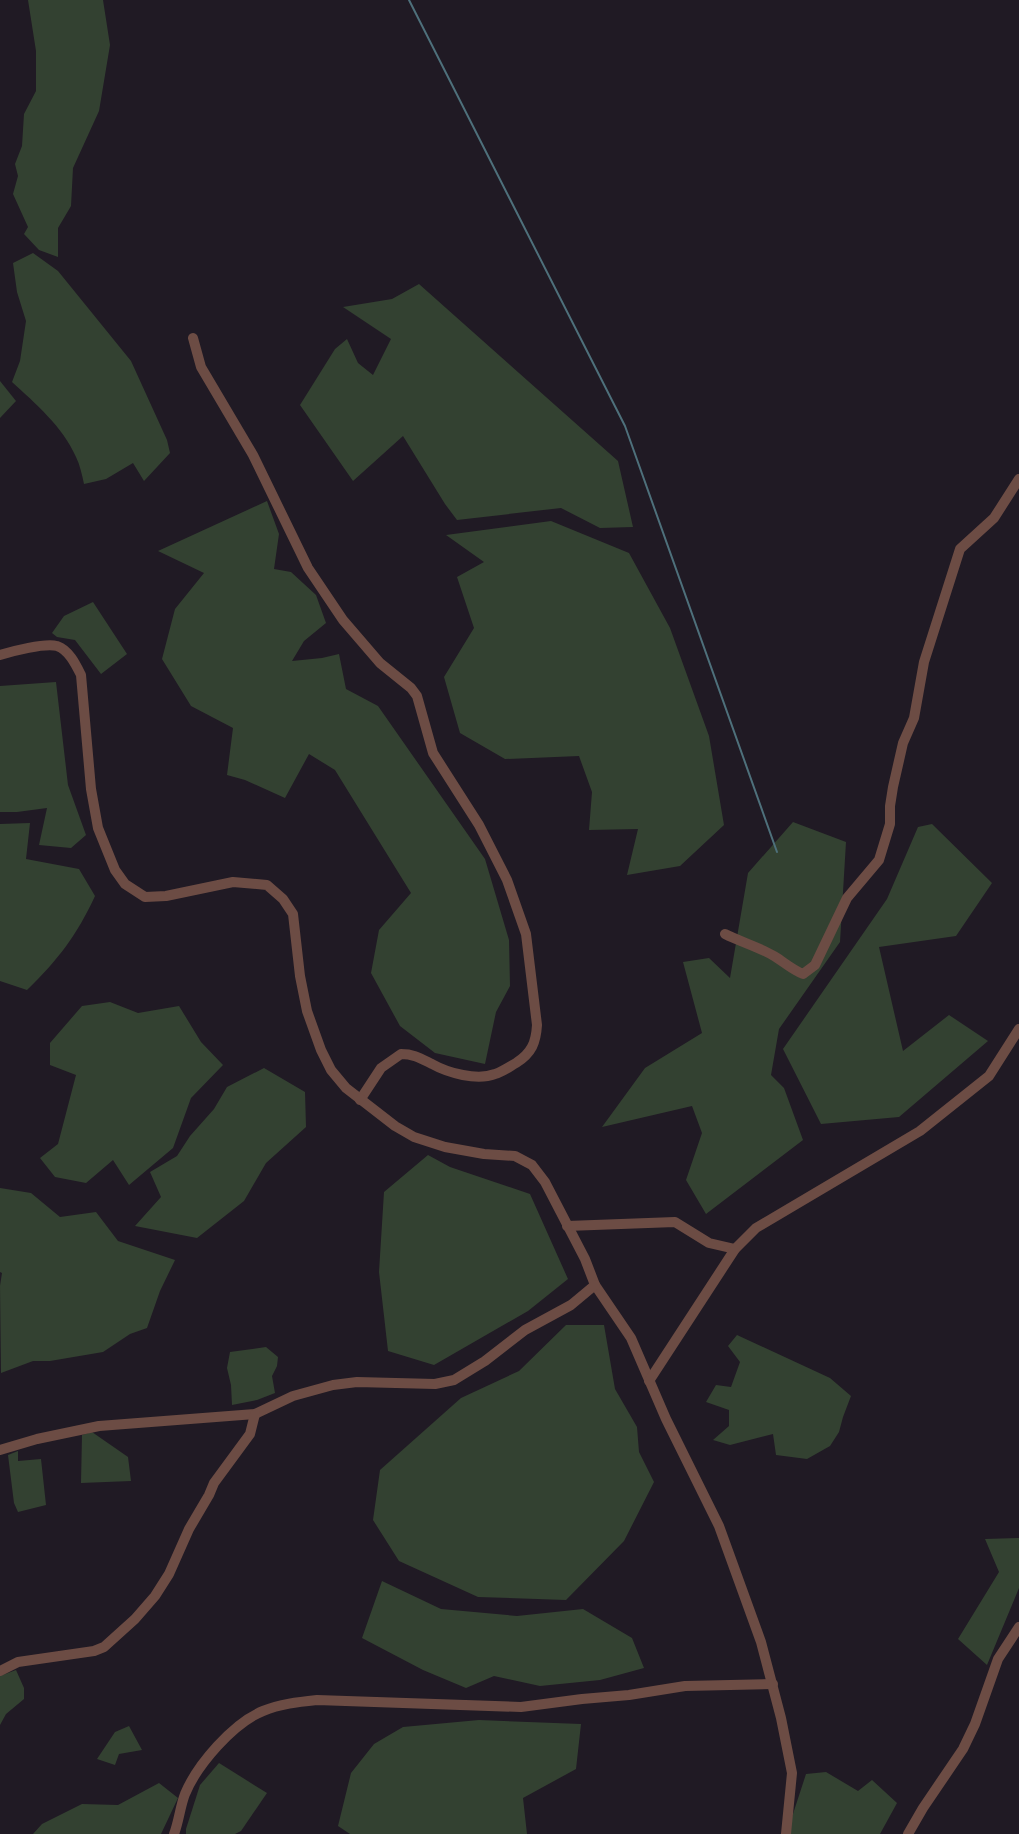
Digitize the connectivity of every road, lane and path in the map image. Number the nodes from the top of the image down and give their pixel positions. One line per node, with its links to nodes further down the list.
1 (193, 338): 6 (street)
2 (1019, 479): 4 (street)
3 (0, 655): 6 (street)
4 (725, 934)
5 (1019, 1029): 8 (street)
6 (360, 1100): 7 (street)
7 (567, 1226): 8 (street); 9 (street)
8 (735, 1249): 10 (street)
9 (595, 1285): 10 (street); 11 (street)
10 (649, 1381): 15 (street)
11 (255, 1414): 12 (street); 14 (street)
12 (0, 1450)
13 (1019, 1627): 18 (street)
14 (0, 1671)
15 (773, 1683): 16 (street); 17 (street)
16 (174, 1834)
17 (786, 1834)
18 (909, 1834)

